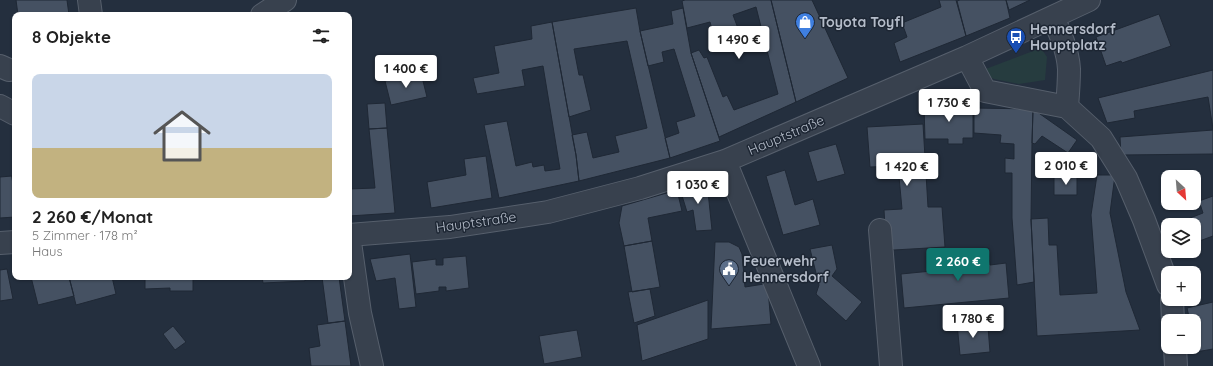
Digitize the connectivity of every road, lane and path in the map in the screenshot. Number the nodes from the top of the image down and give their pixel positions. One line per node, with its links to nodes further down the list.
1 (90, 0): 4 (street)
2 (285, 0): 5 (street)
3 (1087, 1): 6 (street, Hauptstraße)
4 (91, 12)
5 (267, 12)
6 (1053, 17): 7 (street, Hauptstraße); 9 (street)
7 (967, 57): 9 (street); 11 (street, Hauptstraße)
8 (0, 106): 10 (street)
9 (1067, 107): 17 (street)
10 (12, 112)
11 (725, 161): 13 (street, Hauptstraße); 20 (street)
12 (880, 230): 21 (street)
13 (352, 235)
14 (12, 242): 15 (street)
15 (0, 243)
16 (352, 256): 19 (street)
17 (1161, 266)
18 (1175, 354): 22 (street)
19 (372, 366)
20 (809, 366)
21 (891, 366)
22 (1176, 366)

